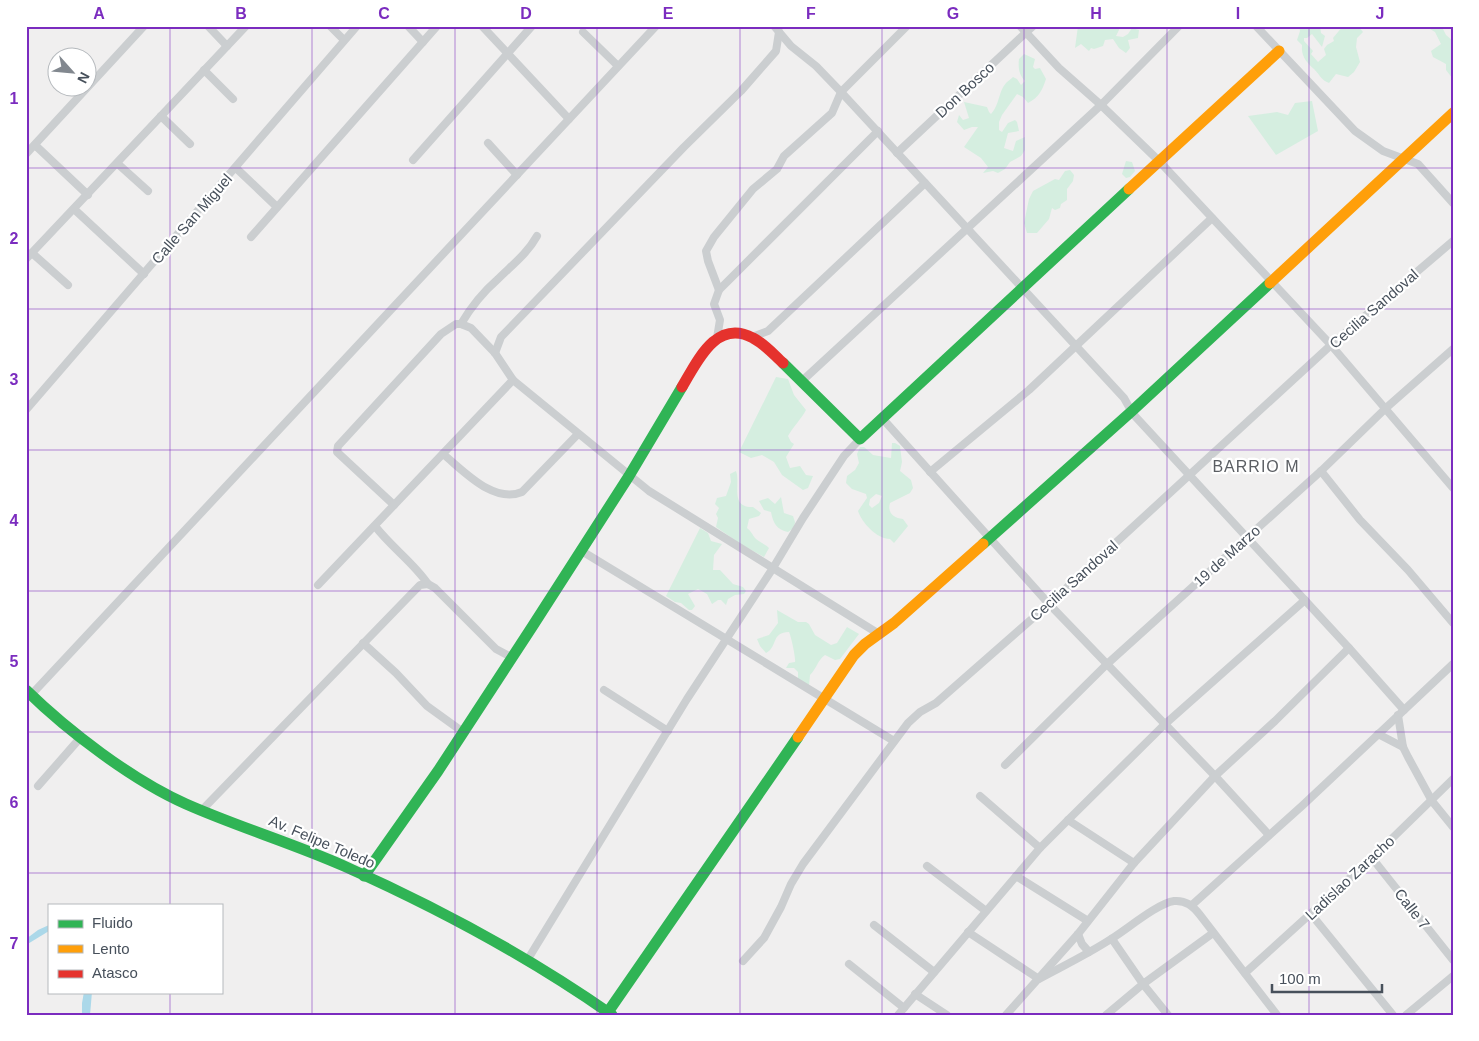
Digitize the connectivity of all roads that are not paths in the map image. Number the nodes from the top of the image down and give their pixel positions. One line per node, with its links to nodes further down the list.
1 (144, 26): 37 (street)
2 (208, 26): 21 (street)
3 (246, 26): 21 (street)
4 (330, 26): 19 (street)
5 (357, 26): 19 (street, Calle San Miguel)
6 (408, 26): 20 (street)
7 (436, 26): 20 (street)
8 (482, 26): 25 (street)
9 (532, 26): 25 (street)
10 (656, 26): 26 (street)
11 (907, 26): 28 (street)
12 (1020, 26): 18 (street)
13 (1032, 26): 18 (street, Don Bosco)
14 (1179, 26): 30 (street)
15 (1256, 26): 24 (street)
16 (777, 29): 22 (street); 23 (street)
17 (583, 32): 26 (street)
18 (1026, 33): 30 (street); 38 (street, Don Bosco)
19 (344, 40): 44 (street, Calle San Miguel)
20 (423, 42): 50 (street)
21 (227, 46): 27 (street)
22 (776, 51): 23 (street); 66 (street)
23 (797, 51): 28 (street)
24 (1279, 51): 40 (street); 42 (street)
25 (508, 53): 33 (street); 41 (street)
26 (618, 66): 33 (street)
27 (204, 70): 29 (street); 32 (street)
28 (842, 92): 34 (street); 63 (street)
29 (233, 99)
30 (1100, 105): 42 (street); 53 (street)
31 (1453, 113): 40 (street)
32 (162, 116): 36 (street); 43 (street)
33 (569, 119): 45 (street)
34 (878, 131): 38 (street); 63 (street)
35 (488, 143): 45 (street)
36 (190, 144)
37 (35, 145): 39 (street); 48 (street)
38 (897, 153): 46 (street)
39 (26, 154)
40 (1404, 159): 49 (street); 60 (street)
41 (412, 160)
42 (1159, 161): 52 (street); 62 (street)
43 (118, 164): 47 (street); 48 (street)
44 (236, 168): 50 (street); 59 (street, Calle San Miguel)
45 (517, 175): 106 (street)
46 (925, 183): 53 (street); 65 (street)
47 (148, 191)
48 (88, 195): 51 (street)
49 (1453, 202)
50 (277, 207): 55 (street)
51 (74, 210): 57 (street); 59 (street)
52 (1212, 218): 60 (street); 70 (street)
53 (968, 229): 62 (street); 74 (street)
54 (537, 236): 64 (street)
55 (250, 237)
56 (1453, 241): 69 (street, Cecilia Sandoval)
57 (32, 253): 58 (street); 61 (street)
58 (26, 259)
59 (144, 274): 76 (street, Calle San Miguel)
60 (1272, 283): 69 (street); 77 (street)
61 (68, 285)
62 (1022, 289): 70 (street); 78 (street)
63 (719, 290): 67 (street)
64 (461, 324): 68 (street); 87 (street)
65 (752, 336): 67 (street); 74 (street)
66 (501, 337): 68 (street); 72 (street)
67 (717, 338): 85 (street)
68 (485, 341): 72 (street)
69 (1331, 345): 75 (street); 84 (street, Cecilia Sandoval)
70 (1076, 347): 77 (street); 83 (street)
71 (1453, 349): 75 (street, 19 de Marzo)
72 (495, 353): 73 (street)
73 (513, 380): 79 (street); 81 (street)
74 (802, 381): 80 (street)
75 (1386, 408): 82 (street, 19 de Marzo); 86 (street)
76 (26, 410)
77 (1132, 411): 84 (street); 90 (street)
78 (882, 418): 80 (street); 83 (street)
79 (578, 434): 81 (street); 85 (street)
80 (860, 439): 92 (street)
81 (443, 454): 87 (street)
82 (1321, 471): 89 (street, 19 de Marzo); 97 (street)
83 (930, 472): 90 (street)
84 (1189, 474): 89 (street); 96 (street, Cecilia Sandoval)
85 (629, 476): 91 (street); 92 (street)
86 (1453, 488)
87 (394, 505): 88 (street)
88 (375, 526): 93 (street); 94 (street)
89 (1247, 538): 95 (street); 104 (street, 19 de Marzo)
90 (989, 539): 96 (street); 98 (street)
91 (580, 550): 99 (street); 102 (street)
92 (773, 568): 98 (street); 99 (street)
93 (428, 584): 100 (street); 102 (street)
94 (318, 585)
95 (1305, 600): 101 (street); 109 (street)
96 (1049, 604): 104 (street); 114 (street, Cecilia Sandoval)
97 (1453, 622)
98 (879, 634): 107 (street)
99 (728, 639): 107 (street); 110 (street)
100 (363, 643): 111 (street); 122 (street)
101 (1349, 648): 108 (street); 117 (street)
102 (511, 656): 111 (street)
103 (1453, 664): 108 (street)
104 (1106, 665): 109 (street); 116 (street, 19 de Marzo)
105 (604, 690): 110 (street)
106 (29, 692): 113 (street, Av. Felipe Toledo)
107 (824, 698): 114 (street); 153 (street)
108 (1401, 713): 112 (street); 115 (street)
109 (1164, 725): 117 (street); 123 (street)
110 (668, 731): 142 (street)
111 (463, 732): 130 (street)
112 (1378, 734): 115 (street); 125 (street)
113 (81, 737): 119 (street); 122 (street, Av. Felipe Toledo)
114 (894, 741): 144 (street, Cecilia Sandoval)
115 (1403, 747): 121 (street)
116 (1005, 765)
117 (1215, 776): 125 (street); 128 (street)
118 (1453, 779): 121 (street, Ladislao Zaracho)
119 (38, 786)
120 (980, 796): 126 (street)
121 (1432, 801): 124 (street); 127 (street, Ladislao Zaracho)
122 (202, 810): 130 (street, Av. Felipe Toledo)
123 (1068, 820): 126 (street); 128 (street)
124 (1453, 827)
125 (1269, 835): 132 (street)
126 (1040, 848): 131 (street)
127 (1372, 858): 134 (street, Ladislao Zaracho); 143 (street, Calle 7)
128 (1134, 864): 135 (street)
129 (927, 866): 133 (street)
130 (364, 876): 142 (street, Av. Felipe Toledo)
131 (1016, 876): 133 (street); 135 (street)
132 (1192, 905): 138 (street); 140 (street)
133 (986, 911): 137 (street)
134 (1311, 914): 147 (street, Ladislao Zaracho); 160 (street)
135 (1088, 922): 139 (street)
136 (874, 926): 146 (street)
137 (968, 932): 146 (street); 148 (street)
138 (1213, 933): 147 (street); 150 (street)
139 (1078, 934): 141 (street); 148 (street)
140 (1112, 939): 141 (street); 150 (street)
141 (1089, 952): 148 (street)
142 (528, 960): 153 (street, Av. Felipe Toledo)
143 (1453, 960)
144 (744, 961)
145 (849, 964): 152 (street)
146 (934, 972): 151 (street)
147 (1245, 973): 159 (street)
148 (1039, 979): 156 (street)
149 (1451, 982): 161 (street)
150 (1143, 984): 157 (street); 158 (street)
151 (915, 994): 152 (street); 155 (street)
152 (904, 1008): 154 (street)
153 (610, 1013)
154 (898, 1015)
155 (948, 1015)
156 (1006, 1015)
157 (1106, 1015)
158 (1168, 1015)
159 (1277, 1015)
160 (1393, 1015)
161 (1406, 1015)

